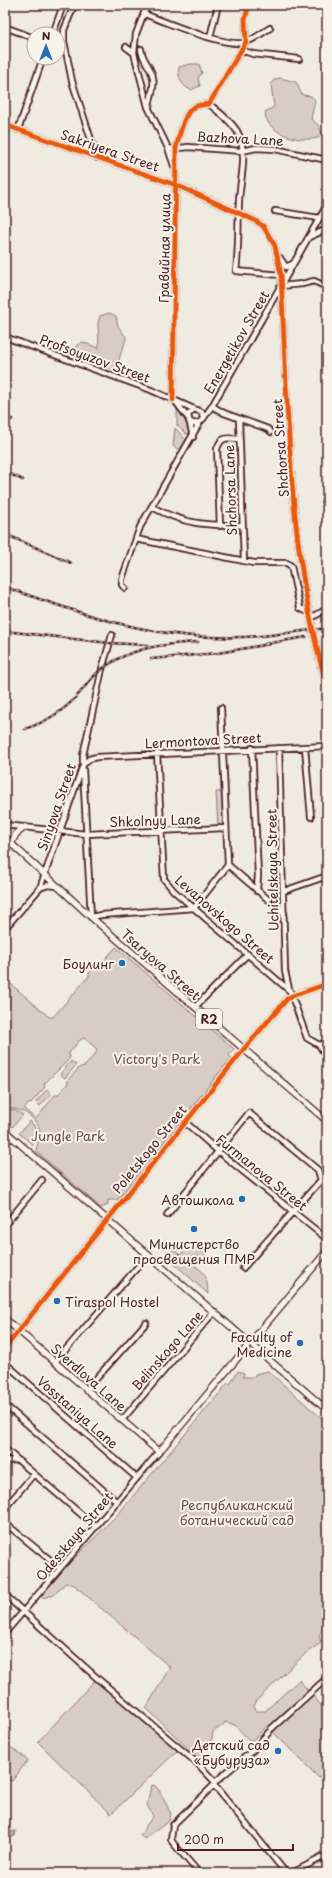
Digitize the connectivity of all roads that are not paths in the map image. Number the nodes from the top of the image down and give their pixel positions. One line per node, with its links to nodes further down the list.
1 (63, 5): 6 (street); 7 (street)
2 (147, 5): 5 (street)
3 (218, 5): 11 (street)
4 (249, 5): 12 (street)
5 (144, 14): 11 (street); 17 (street)
6 (56, 26)
7 (66, 26)
8 (5, 27): 10 (street)
9 (270, 28): 12 (street)
10 (26, 35)
11 (210, 37): 12 (street)
12 (246, 42): 15 (street)
13 (126, 47): 17 (street)
14 (141, 49): 21 (street)
15 (241, 50): 18 (street); 20 (street)
16 (66, 51): 27 (street)
17 (134, 54): 21 (street)
18 (299, 58)
19 (40, 66): 23 (street)
20 (208, 104): 25 (street, Гравийная улица); 26 (street)
21 (148, 108): 24 (street)
22 (5, 125): 23 (street, Sakriyera Street)
23 (18, 130): 27 (street, Sakriyera Street)
24 (168, 148): 25 (street, Bazhova Lane); 29 (street)
25 (176, 148): 26 (street, Bazhova Lane); 29 (street, Гравийная улица)
26 (242, 151): 28 (street, Bazhova Lane); 33 (street)
27 (97, 158): 30 (street, Sakriyera Street)
28 (327, 160)
29 (175, 170): 30 (street, Гравийная улица)
30 (176, 185): 33 (street, Sakriyera Street); 43 (street, Гравийная улица)
31 (327, 205): 34 (street, Energetikov Street)
32 (274, 211): 34 (street)
33 (239, 212): 37 (street, Sakriyera Street); 39 (street)
34 (319, 218): 36 (street, Energetikov Street)
35 (327, 229): 36 (street)
36 (309, 237): 38 (street, Energetikov Street)
37 (278, 255): 38 (street); 39 (street, Shchorsa Street)
38 (294, 262): 40 (street, Energetikov Street)
39 (281, 275): 40 (street, Shchorsa Street)
40 (281, 286): 41 (street); 44 (street, Energetikov Street); 60 (street, Shchorsa Street)
41 (327, 287)
42 (5, 337): 43 (street, Profsoyuzov Street)
43 (174, 400): 45 (street, Profsoyuzov Street); 48 (street)
44 (212, 406): 46 (street, Energetikov Street); 47 (street); 49 (street, Energetikov Street)
45 (194, 409): 46 (street); 48 (street)
46 (200, 410): 49 (street)
47 (239, 418): 50 (street); 52 (street, Shchorsa Lane)
48 (188, 420): 49 (street); 51 (street)
49 (202, 421): 51 (street, Energetikov Street)
50 (271, 432)
51 (193, 437): 53 (street, Energetikov Street)
52 (239, 439): 54 (street, Shchorsa Lane); 55 (street)
53 (152, 507): 55 (street); 56 (street, Energetikov Street)
54 (242, 525): 55 (street); 57 (street, Shchorsa Lane)
55 (220, 526)
56 (136, 539): 57 (street); 58 (street, Energetikov Street)
57 (244, 561): 60 (street)
58 (125, 588)
59 (327, 609): 60 (street)
60 (310, 616): 63 (street, Shchorsa Street)
61 (112, 635): 72 (street, Sinyova Street)
62 (327, 662): 63 (street)
63 (321, 666): 64 (street, Shchorsa Street)
64 (327, 686)
65 (221, 708): 70 (street)
66 (327, 746): 67 (street, Lermontova Street)
67 (305, 747): 69 (street, Lermontova Street); 73 (street)
68 (252, 748): 69 (street, Lermontova Street); 70 (street, Lermontova Street); 87 (street)
69 (279, 748): 88 (street, Uchitelskaya Street)
70 (222, 750): 71 (street, Lermontova Street); 76 (street)
71 (157, 753): 72 (street, Lermontova Street); 78 (street, Levanovskogo Street)
72 (83, 765): 77 (street, Sinyova Street); 79 (street)
73 (311, 817)
74 (5, 825): 75 (street, Shkolnyy Lane)
75 (25, 827): 77 (street, Shkolnyy Lane); 81 (main road)
76 (225, 828): 78 (street, Shkolnyy Lane); 82 (street)
77 (61, 831): 79 (street, Shkolnyy Lane); 83 (street, Sinyova Street)
78 (162, 831): 79 (street, Shkolnyy Lane); 89 (street, Levanovskogo Street)
79 (86, 834): 91 (street)
80 (5, 838): 81 (main road, Tsaryova Street / R2)
81 (11, 844): 83 (main road, Tsaryova Street / R2)
82 (228, 864): 87 (street); 89 (street)
83 (44, 875): 85 (main road, Tsaryova Street / R2); 86 (street, Sinyova Street)
84 (327, 876): 88 (street)
85 (56, 886): 86 (street); 91 (main road, Tsaryova Street / R2)
86 (40, 888): 92 (street, Sinyova Street)
87 (257, 890): 90 (street)
88 (284, 891): 90 (street, Uchitelskaya Street)
89 (194, 908): 91 (street); 93 (street, Levanovskogo Street)
90 (284, 913): 95 (street, Uchitelskaya Street)
91 (91, 917): 96 (main road, Tsaryova Street / R2)
92 (5, 928)
93 (248, 954): 95 (street, Levanovskogo Street); 96 (street)
94 (327, 984): 95 (street, Poletskogo Street)
95 (291, 993): 98 (street, Uchitelskaya Street); 99 (street, Poletskogo Street)
96 (195, 1007): 99 (main road, Tsaryova Street / R2)
97 (327, 1042): 98 (street)
98 (319, 1045): 100 (street, Uchitelskaya Street)
99 (244, 1049): 101 (main road, Tsaryova Street / R2); 102 (street, Poletskogo Street)
100 (327, 1057)
101 (327, 1121)
102 (185, 1122): 106 (street, Furmanova Street); 110 (street, Poletskogo Street)
103 (5, 1131): 104 (main road)
104 (12, 1137): 105 (street); 110 (main road)
105 (5, 1144)
106 (219, 1152): 108 (street, Furmanova Street); 108 (street); 109 (street)
107 (42, 1180): 111 (street)
108 (293, 1211): 112 (street, Furmanova Street); 115 (street)
109 (167, 1215)
110 (107, 1219): 114 (main road); 119 (street, Poletskogo Street)
111 (5, 1225)
112 (327, 1239)
113 (327, 1252): 120 (main road)
114 (148, 1255): 116 (main road); 122 (street)
115 (243, 1268)
116 (214, 1312): 120 (main road); 127 (street, Belinskogo Lane)
117 (5, 1319): 119 (main road, Sverdlova Lane)
118 (146, 1323): 124 (street)
119 (19, 1332): 121 (street, Poletskogo Street); 122 (main road, Sverdlova Lane)
120 (250, 1344): 126 (main road); 129 (main road)
121 (5, 1348)
122 (55, 1362): 124 (main road, Sverdlova Lane)
123 (5, 1363): 133 (street, Vosstaniya Lane)
124 (86, 1390): 127 (main road, Sverdlova Lane)
125 (5, 1405): 134 (street)
126 (327, 1410)
127 (122, 1420): 129 (main road, Sverdlova Lane)
128 (5, 1449): 130 (street)
129 (159, 1452): 133 (street, Odesskaya Street)
130 (18, 1460): 131 (street); 132 (street)
131 (5, 1461)
132 (34, 1474): 135 (street); 137 (street)
133 (137, 1478): 134 (street, Odesskaya Street)
134 (117, 1502): 137 (street, Odesskaya Street)
135 (5, 1508)
136 (5, 1522): 138 (street)
137 (96, 1527): 138 (street, Odesskaya Street)
138 (60, 1568): 140 (street, Odesskaya Street)
139 (5, 1594): 140 (street)
140 (25, 1612): 141 (street, Odesskaya Street); 143 (street)
141 (5, 1633)
142 (327, 1678): 143 (street)
143 (215, 1784): 145 (street); 146 (street)
144 (327, 1855): 147 (street)
145 (199, 1873)
146 (286, 1873)
147 (292, 1873)

